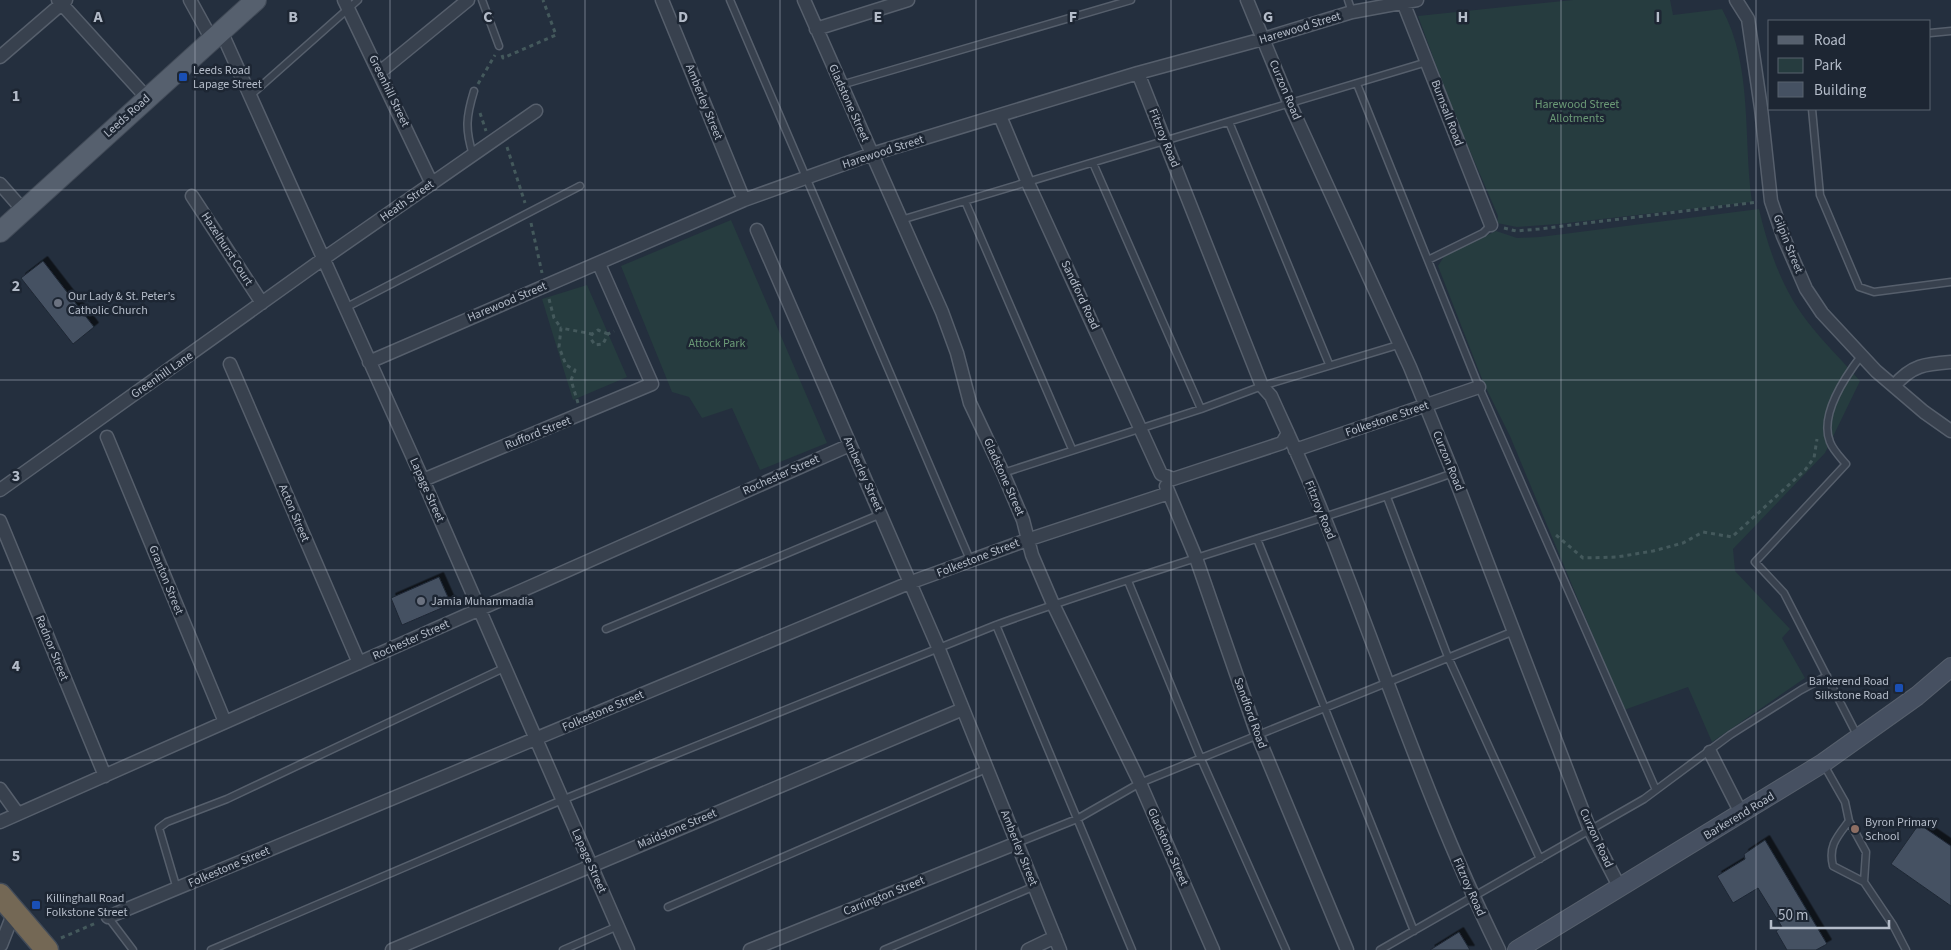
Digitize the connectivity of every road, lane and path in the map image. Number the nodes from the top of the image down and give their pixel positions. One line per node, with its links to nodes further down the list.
1 (190, 0): 22 (street, Lapage Street)
2 (256, 0): 22 (main road, Leeds Road)
3 (358, 0): 17 (lane)
4 (468, 0): 27 (street)
5 (482, 0): 24 (lane)
6 (542, 0): 24 (path)
7 (662, 0): 50 (street, Amberley Street)
8 (730, 0): 44 (lane)
9 (804, 0): 19 (street, Gladstone Street)
10 (908, 0): 19 (street)
11 (1132, 0): 30 (lane)
12 (1247, 0): 23 (street, Curzon Road)
13 (1417, 0): 16 (street, Harewood Street)
14 (1736, 0): 52 (street, Gilpin Street)
15 (62, 1): 25 (street); 33 (street)
16 (1403, 2): 18 (street, Harewood Street); 26 (street, Burnsall Road)
17 (346, 4): 27 (street, Greenhill Street); 32 (lane)
18 (1350, 6): 23 (street, Harewood Street)
19 (816, 29): 30 (street, Gladstone Street)
20 (1951, 31): 21 (lane)
21 (1931, 33)
22 (217, 35): 32 (street, Lapage Street); 33 (main road, Leeds Road)
23 (1263, 40): 28 (street, Harewood Street); 34 (street, Curzon Road)
24 (499, 46): 31 (path)
25 (0, 57)
26 (1427, 62): 29 (lane); 55 (street, Burnsall Road)
27 (380, 72): 47 (street, Greenhill Street)
28 (1138, 73): 37 (street, Harewood Street); 39 (street, Fitzroy Road)
29 (1357, 84): 34 (lane); 59 (lane)
30 (841, 85): 41 (street, Gladstone Street)
31 (474, 91): 40 (path); 42 (lane)
32 (251, 95): 58 (street, Lapage Street)
33 (147, 98): 53 (main road, Leeds Road)
34 (1290, 102): 38 (lane); 67 (street, Curzon Road)
35 (1812, 110): 61 (lane)
36 (536, 111): 40 (street)
37 (1000, 116): 41 (street, Harewood Street); 45 (street, Sandford Road)
38 (1229, 122): 39 (lane); 72 (lane)
39 (1166, 141): 43 (lane); 73 (street, Fitzroy Road)
40 (489, 144): 42 (street, Heath Street)
41 (872, 154): 44 (street, Harewood Street); 54 (street, Gladstone Street)
42 (473, 155): 47 (street, Heath Street)
43 (1093, 163): 45 (lane); 78 (lane)
44 (807, 178): 50 (street, Harewood Street); 101 (lane)
45 (1028, 183): 51 (lane); 80 (street, Sandford Road)
46 (0, 184): 53 (street)
47 (432, 184): 58 (street, Heath Street)
48 (580, 186): 64 (lane)
49 (192, 196): 63 (street, Hazelhurst Court)
50 (744, 200): 60 (street, Harewood Street)
51 (965, 201): 54 (lane); 85 (lane)
52 (1771, 201): 55 (path); 68 (street, Gilpin Street)
53 (23, 210): 57 (main road, Leeds Road)
54 (901, 220): 87 (street, Gladstone Street)
55 (1491, 225): 59 (lane)
56 (757, 230): 84 (street, Amberley Street)
57 (0, 232)
58 (324, 259): 63 (street, Greenhill Lane); 64 (street, Lapage Street)
59 (1428, 260): 75 (lane)
60 (599, 264): 62 (street, Harewood Street); 90 (street, Rufford Street)
61 (1951, 282)
62 (545, 285): 65 (path); 69 (street, Harewood Street)
63 (262, 303): 91 (street, Greenhill Lane)
64 (345, 308): 69 (street, Lapage Street)
65 (561, 328): 66 (path); 76 (path)
66 (592, 334): 66 (path)
67 (1398, 344): 72 (lane); 77 (street, Curzon Road)
68 (1861, 356): 74 (street, Gilpin Street); 79 (lane)
69 (369, 362): 90 (street, Lapage Street)
70 (1951, 362): 74 (street)
71 (230, 364): 111 (street, Acton Street)
72 (1329, 364): 73 (lane)
73 (1262, 386): 78 (lane); 82 (street, Fitzroy Road)
74 (1894, 386): 81 (street, Gilpin Street)
75 (1479, 387): 77 (street, Folkestone Street); 97 (lane)
76 (577, 398)
77 (1426, 407): 86 (street, Folkestone Street); 88 (street, Curzon Road)
78 (1201, 409): 80 (lane)
79 (1826, 421): 97 (path); 114 (lane)
80 (1141, 428): 85 (lane); 89 (street, Sandford Road)
81 (1951, 430)
82 (1288, 433): 86 (street, Fitzroy Road); 89 (street)
83 (108, 437): 118 (street, Granton Street)
84 (850, 445): 94 (street, Amberley Street); 105 (street, Rochester Street)
85 (1072, 449): 87 (lane)
86 (1295, 450): 95 (street, Fitzroy Road)
87 (1004, 472): 99 (street, Gladstone Street)
88 (1453, 473): 93 (lane); 108 (street, Curzon Road)
89 (1167, 477): 92 (street, Sandford Road)
90 (423, 480): 105 (street, Lapage Street)
91 (1, 488)
92 (1169, 493): 99 (street, Folkestone Street); 100 (street, Sandford Road)
93 (1387, 497): 95 (lane); 110 (lane)
94 (881, 514): 103 (street, Amberley Street); 107 (lane)
95 (1324, 517): 98 (lane); 115 (street, Fitzroy Road)
96 (0, 521): 126 (street, Radnor Street)
97 (1543, 530): 129 (lane)
98 (1257, 539): 100 (lane); 116 (lane)
99 (1027, 540): 101 (street, Folkestone Street); 104 (street, Gladstone Street)
100 (1196, 558): 102 (lane); 119 (street, Sandford Road)
101 (971, 562): 103 (street, Folkestone Street)
102 (1128, 581): 104 (lane); 123 (lane)
103 (909, 584): 109 (street, Amberley Street); 121 (street, Folkestone Street)
104 (1053, 604): 106 (lane); 127 (street, Gladstone Street)
105 (478, 610): 111 (street, Rochester Street); 113 (street, Lapage Street)
106 (996, 625): 109 (lane); 133 (lane)
107 (606, 629)
108 (1514, 631): 110 (lane); 136 (street, Curzon Road)
109 (938, 647): 117 (street, Amberley Street); 130 (lane)
110 (1448, 656): 115 (lane); 138 (lane)
111 (359, 663): 118 (street, Rochester Street)
112 (1951, 667): 120 (main road, Barkerend Road)
113 (504, 668): 121 (street, Lapage Street); 143 (lane)
114 (1827, 676): 120 (lane); 122 (lane)
115 (1386, 682): 116 (lane); 144 (street, Fitzroy Road)
116 (1324, 708): 119 (lane); 149 (lane)
117 (963, 710): 125 (street, Amberley Street); 139 (street, Maidstone Street)
118 (224, 722): 126 (street, Rochester Street)
119 (1257, 734): 123 (lane); 166 (street, Sandford Road)
120 (1859, 738): 124 (main road, Barkerend Road)
121 (535, 740): 130 (street, Lapage Street); 143 (street, Folkestone Street)
122 (1710, 752): 129 (lane); 132 (street)
123 (1201, 759): 127 (lane); 165 (lane)
124 (1823, 764): 132 (main road, Barkerend Road); 135 (lane)
125 (986, 769): 137 (street, Amberley Street); 146 (lane)
126 (105, 776): 131 (street, Rochester Street)
127 (1140, 783): 133 (lane); 164 (street, Gladstone Street)
128 (0, 789): 131 (street)
129 (1656, 790): 136 (lane)
130 (562, 800): 139 (street, Lapage Street); 155 (lane)
131 (18, 814): 134 (street, Rochester Street)
132 (1742, 814): 142 (main road, Barkerend Road)
133 (1077, 819): 137 (lane); 163 (lane)
134 (0, 822)
135 (1849, 822): 140 (lane); 140 (lane)
136 (1590, 830): 138 (lane); 142 (street, Curzon Road)
137 (1017, 843): 141 (street, Amberley Street); 152 (street, Carrington Street)
138 (1540, 859): 144 (lane)
139 (591, 865): 148 (street, Lapage Street); 156 (street, Maidstone Street)
140 (1864, 882): 170 (lane)
141 (1035, 886): 150 (street, Amberley Street); 160 (lane)
142 (1620, 888): 169 (main road, Barkerend Road)
143 (177, 889): 147 (street, Folkestone Street)
144 (1473, 897): 149 (lane); 168 (street, Fitzroy Road)
145 (7, 903): 151 (street); 153 (highway)
146 (668, 907)
147 (108, 918): 153 (path); 154 (lane)
148 (618, 926): 157 (lane); 158 (street, Lapage Street)
149 (1414, 931): 167 (lane)
150 (1055, 937): 161 (street); 162 (street, Amberley Street)
151 (1, 945)
152 (771, 946): 159 (street, Carrington Street)
153 (43, 948)
154 (133, 950)
155 (211, 950)
156 (392, 950)
157 (563, 950)
158 (628, 950)
159 (750, 950)
160 (884, 950)
161 (1028, 950)
162 (1060, 950)
163 (1132, 950)
164 (1213, 950)
165 (1286, 950)
166 (1347, 950)
167 (1380, 950)
168 (1499, 950)
169 (1517, 950)
170 (1906, 950)

